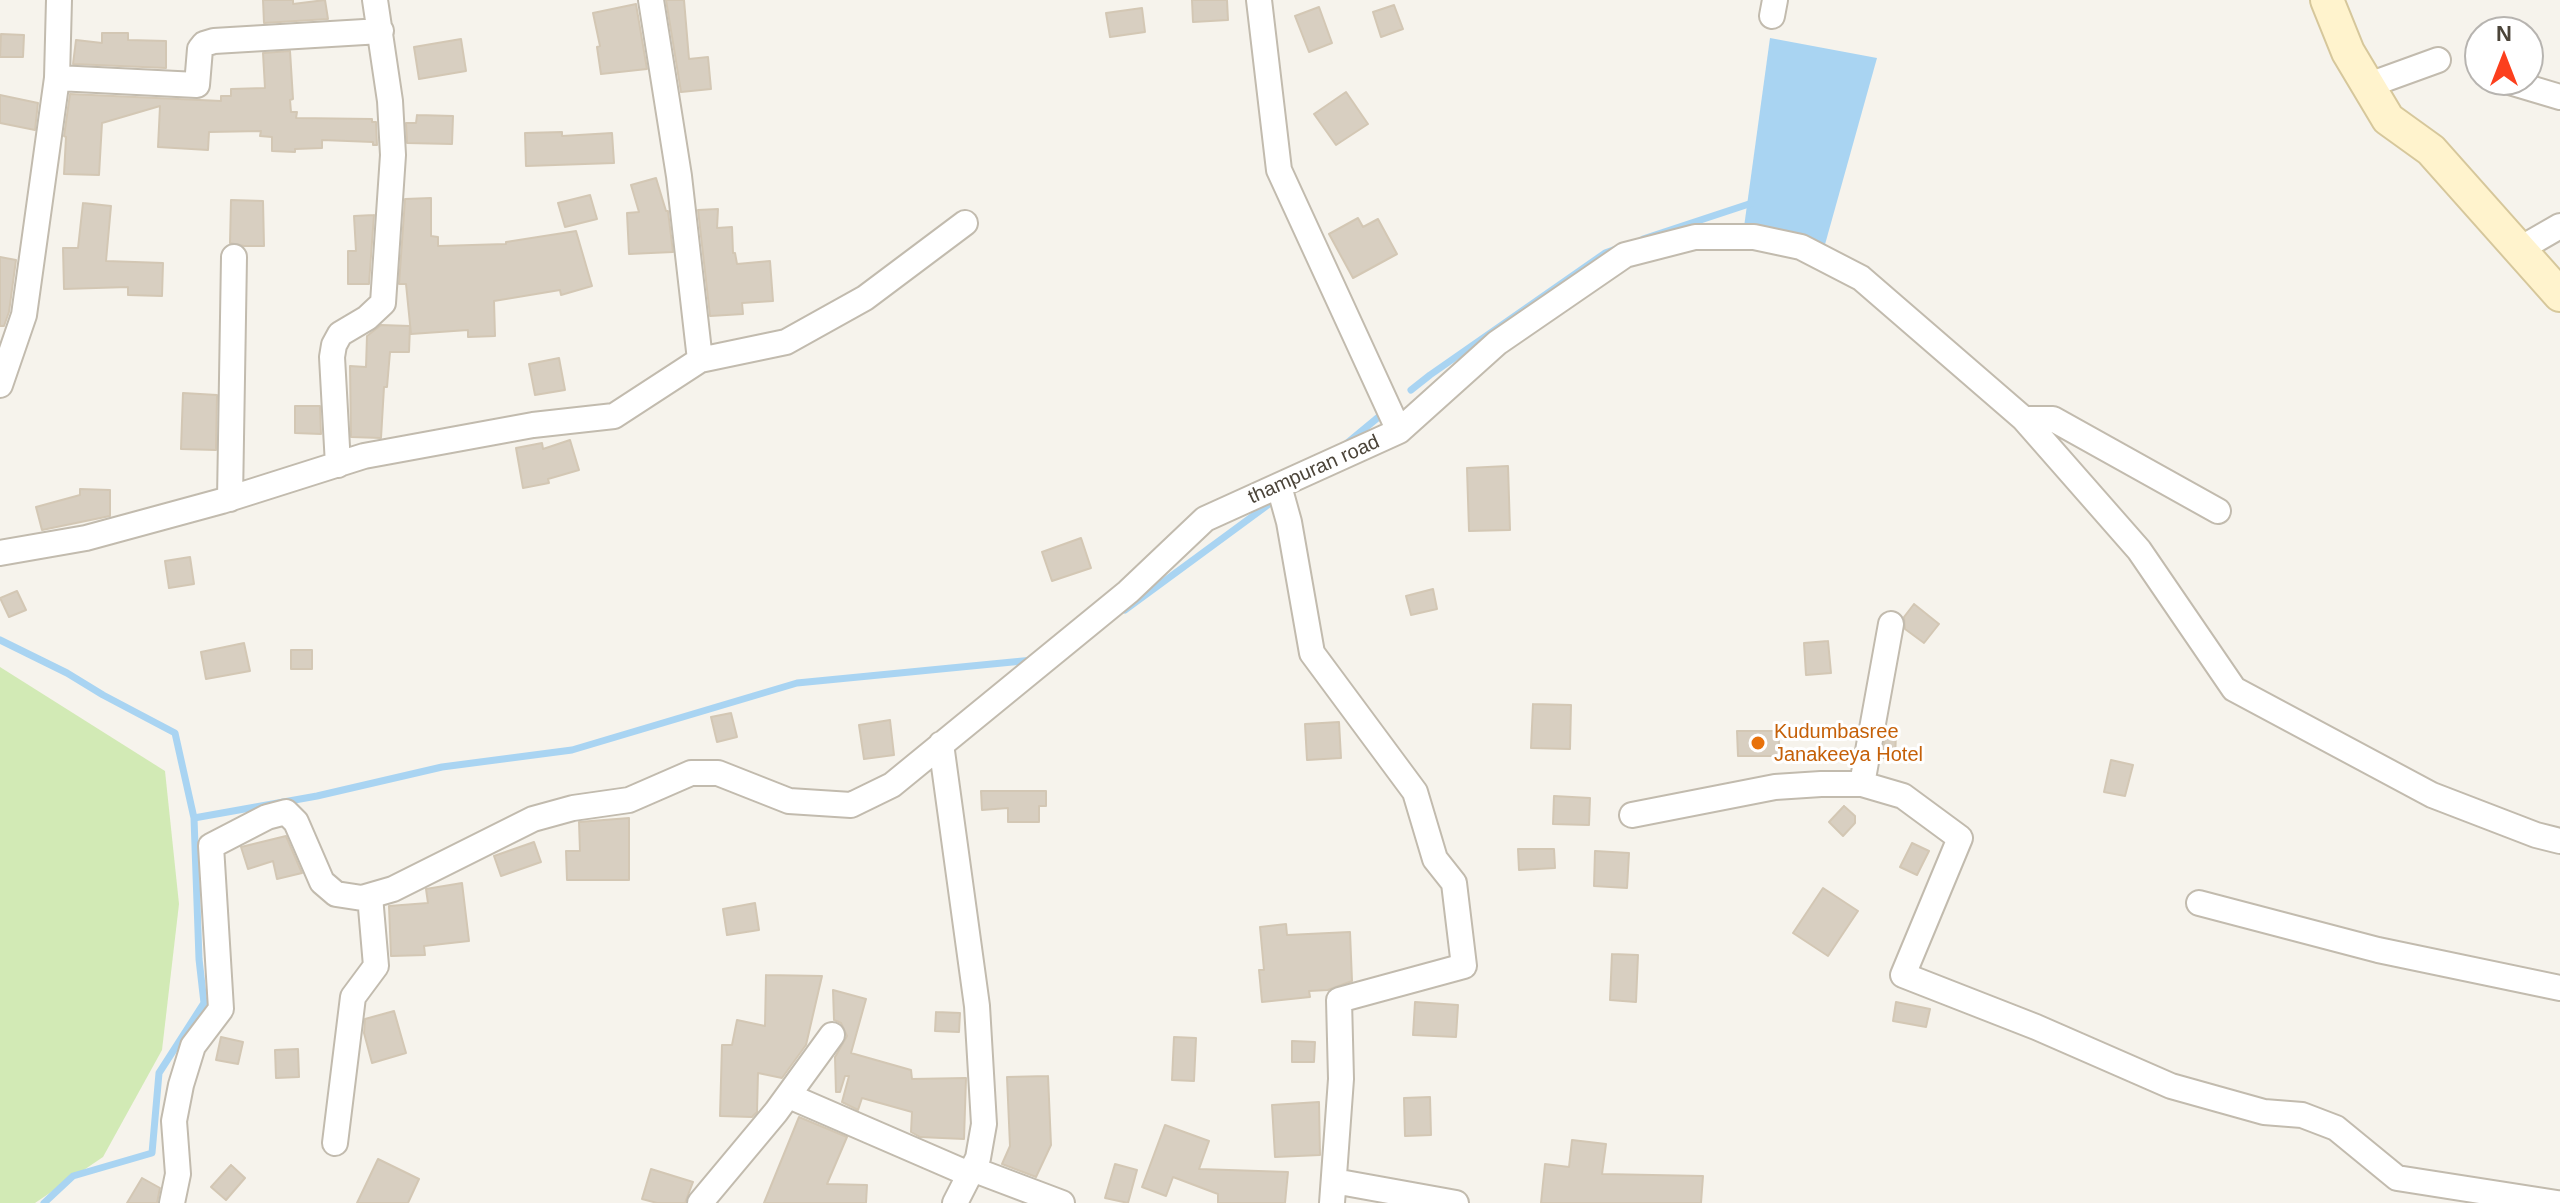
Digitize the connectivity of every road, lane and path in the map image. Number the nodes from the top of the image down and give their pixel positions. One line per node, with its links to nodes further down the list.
1 (59, 0): 8 (street)
2 (375, 0): 6 (street)
3 (651, 0): 15 (street)
4 (1259, 0): 18 (street)
5 (2327, 0): 9 (street)
6 (381, 31): 8 (street); 19 (street)
7 (2438, 60): 9 (street)
8 (57, 78): 16 (street)
9 (2369, 85): 12 (street)
10 (965, 223): 15 (street)
11 (2560, 226): 12 (street)
12 (2520, 249): 14 (street)
13 (234, 257): 21 (street)
14 (2560, 295)
15 (700, 360): 19 (street)
16 (0, 385)
17 (2024, 419): 18 (street, thampuran road); 22 (street); 28 (street, thampuran road)
18 (1399, 431): 20 (street, thampuran road)
19 (338, 465): 21 (street)
20 (1281, 495): 25 (street, thampuran road); 36 (street)
21 (230, 499): 23 (street)
22 (2218, 511)
23 (0, 553)
24 (1891, 624): 26 (street)
25 (941, 744): 29 (street, thampuran road); 35 (street)
26 (1862, 784): 27 (street); 42 (street)
27 (1632, 815)
28 (2560, 841)
29 (370, 896): 34 (street); 37 (street)
30 (2199, 903): 31 (street)
31 (2560, 988)
32 (832, 1035): 33 (street)
33 (789, 1096): 35 (street); 38 (street)
34 (335, 1143)
35 (970, 1172): 39 (street); 40 (street)
36 (1333, 1192): 41 (street)
37 (172, 1203)
38 (700, 1203)
39 (955, 1203)
40 (1062, 1203)
41 (1456, 1203)
42 (2557, 1203)

